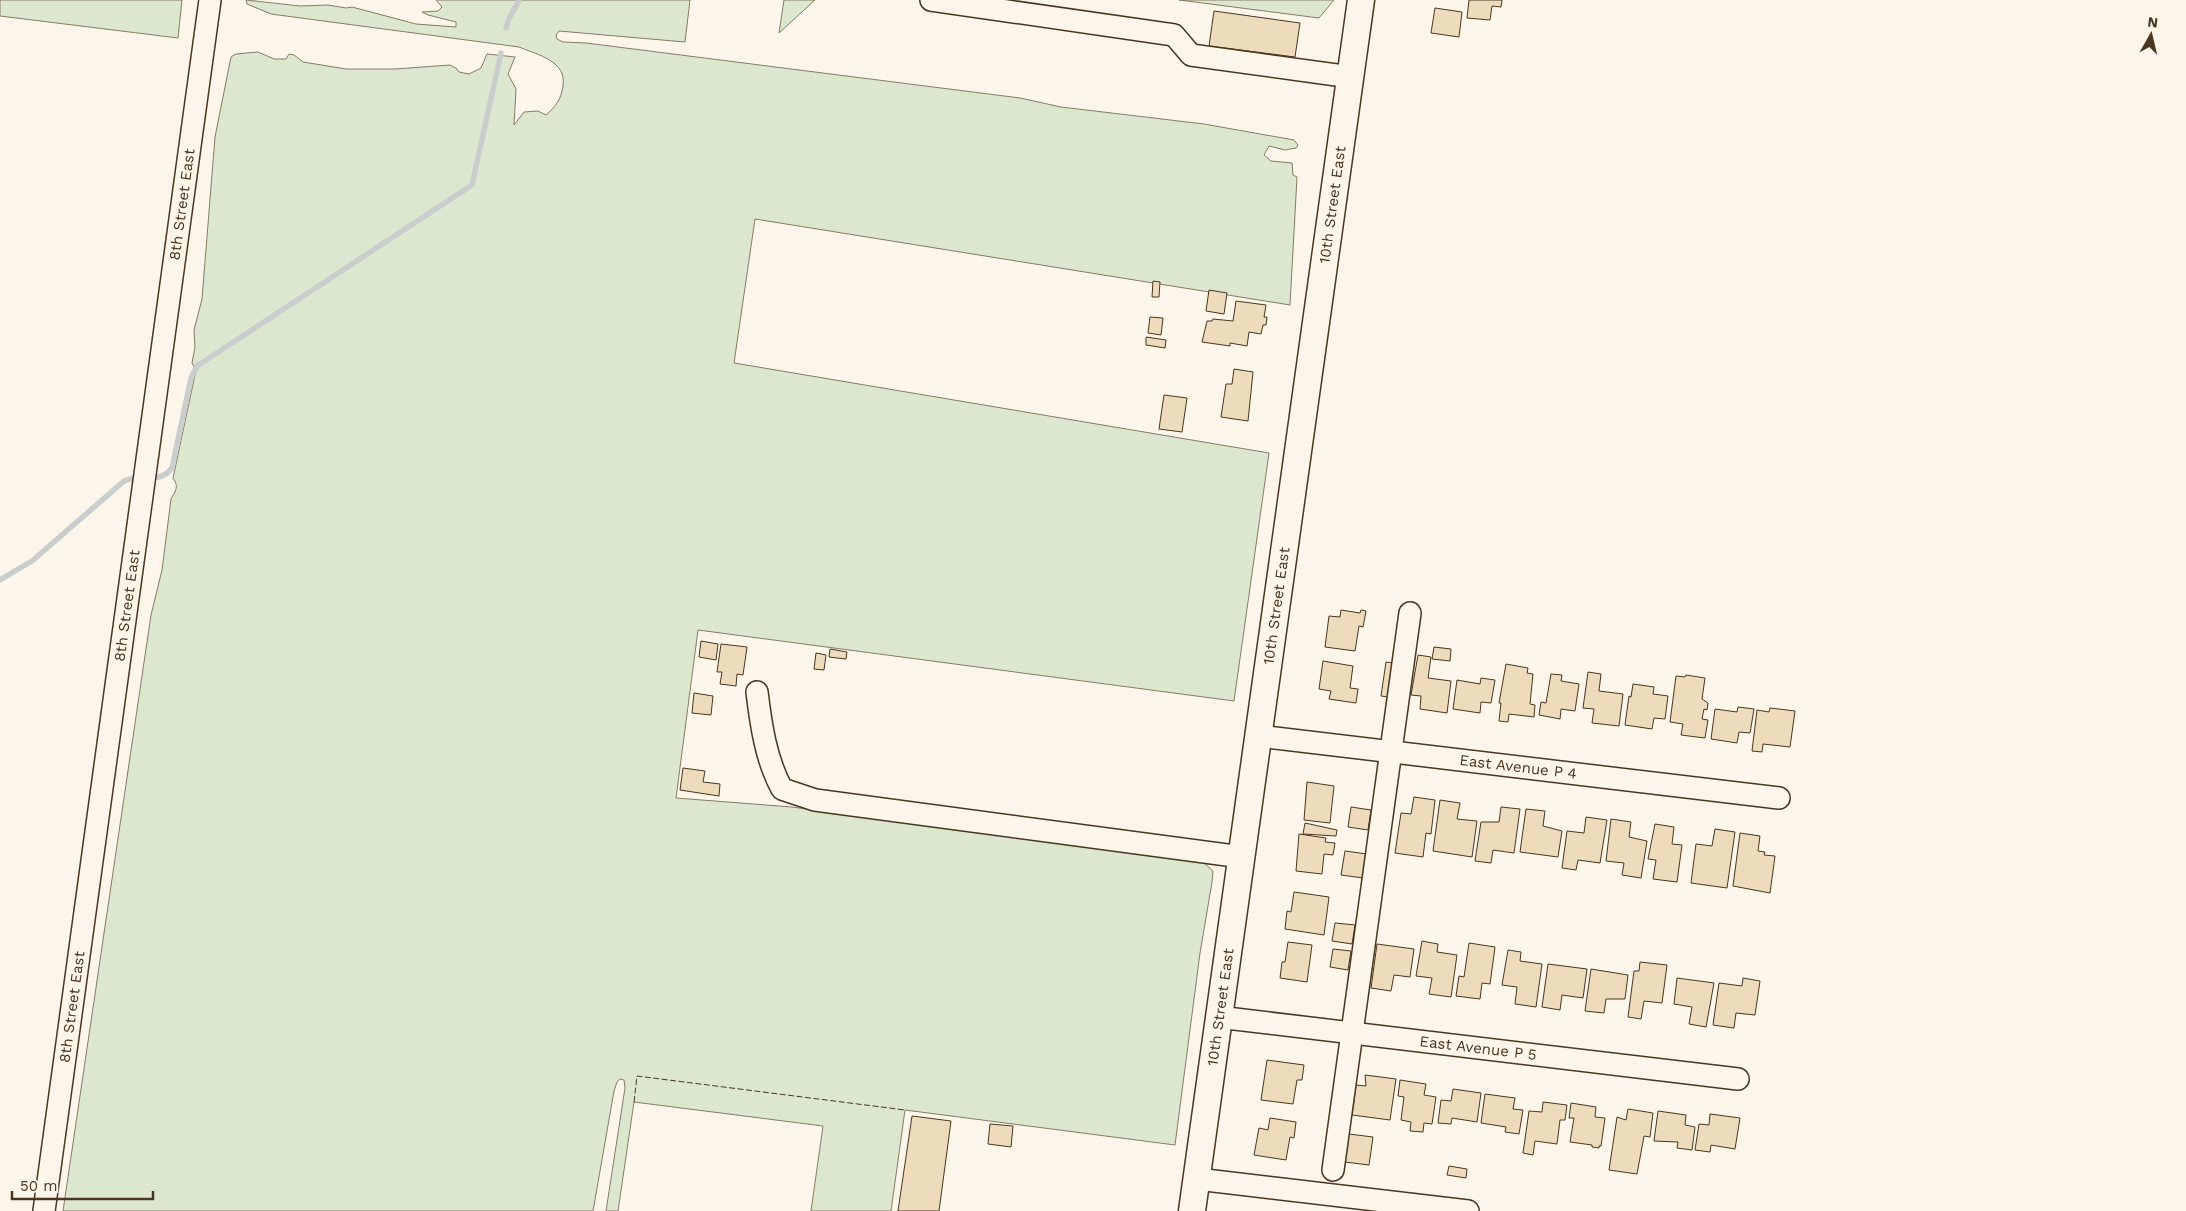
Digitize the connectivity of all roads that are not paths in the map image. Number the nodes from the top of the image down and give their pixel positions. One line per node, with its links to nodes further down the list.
1 (210, 0): 16 (street, 8th Street East)
2 (931, 0): 4 (street)
3 (1361, 0): 4 (main road, 10th Street East)
4 (1351, 77): 7 (main road, 10th Street East)
5 (1410, 613): 8 (street)
6 (757, 692): 10 (street)
7 (1259, 736): 8 (street, East Avenue P 4); 10 (main road, 10th Street East)
8 (1391, 752): 9 (street, East Avenue P 4); 12 (street)
9 (1779, 798)
10 (1242, 857): 11 (main road, 10th Street East)
11 (1218, 1017): 12 (street, East Avenue P 5); 15 (main road, 10th Street East)
12 (1353, 1034): 13 (street, East Avenue P 5); 14 (street)
13 (1738, 1079)
14 (1333, 1170)
15 (1197, 1179): 17 (main road, 10th Street East); 18 (street)
16 (44, 1211)
17 (1192, 1211)
18 (1468, 1211)

